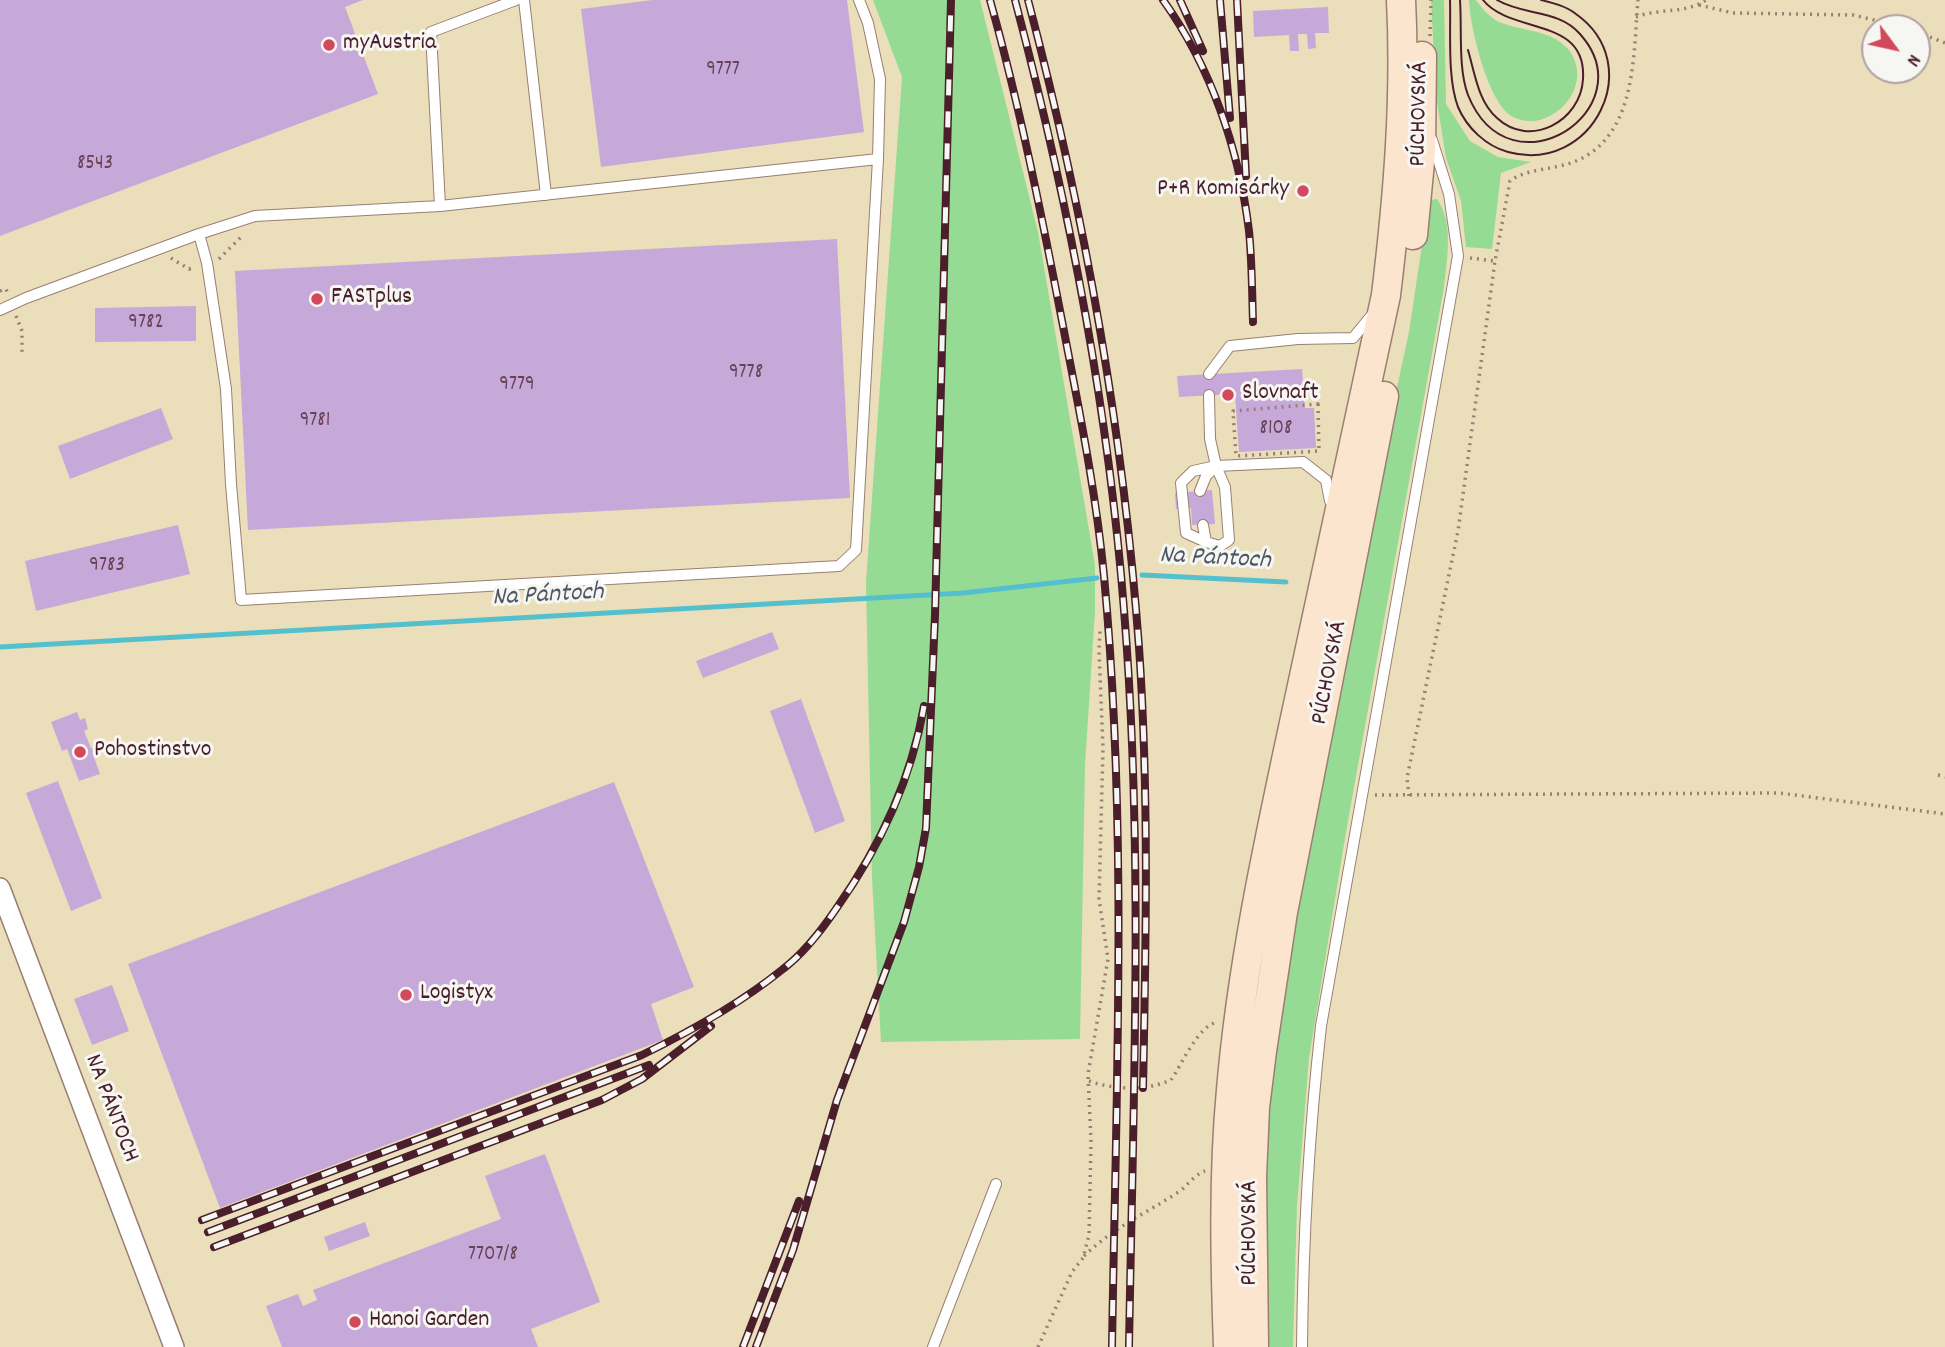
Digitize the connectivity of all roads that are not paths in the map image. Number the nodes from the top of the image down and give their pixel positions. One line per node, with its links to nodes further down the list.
1 (516, 0): 9 (lane)
2 (524, 0): 8 (lane)
3 (859, 0): 7 (lane)
4 (1401, 0): 11 (main road, PÚCHOVSKÁ)
5 (1421, 0): 6 (main road, PÚCHOVSKÁ)
6 (1423, 109): 25 (main road, PÚCHOVSKÁ); 26 (lane)
7 (877, 159): 8 (lane); 10 (lane)
8 (545, 195): 9 (lane)
9 (440, 206): 10 (lane)
10 (199, 234): 12 (lane)
11 (1387, 295): 13 (lane); 19 (main road, PÚCHOVSKÁ)
12 (0, 310)
13 (1209, 374)
14 (1209, 395): 15 (lane)
15 (1216, 466): 16 (lane); 18 (lane); 18 (lane); 19 (lane)
16 (1200, 491)
17 (1203, 524): 18 (lane)
18 (1206, 542)
19 (1315, 622): 24 (main road, PÚCHOVSKÁ)
20 (0, 888): 22 (street, NA PÁNTOCH)
21 (996, 1184): 23 (lane)
22 (174, 1347)
23 (933, 1347)
24 (1228, 1347)
25 (1254, 1347)
26 (1302, 1347)

